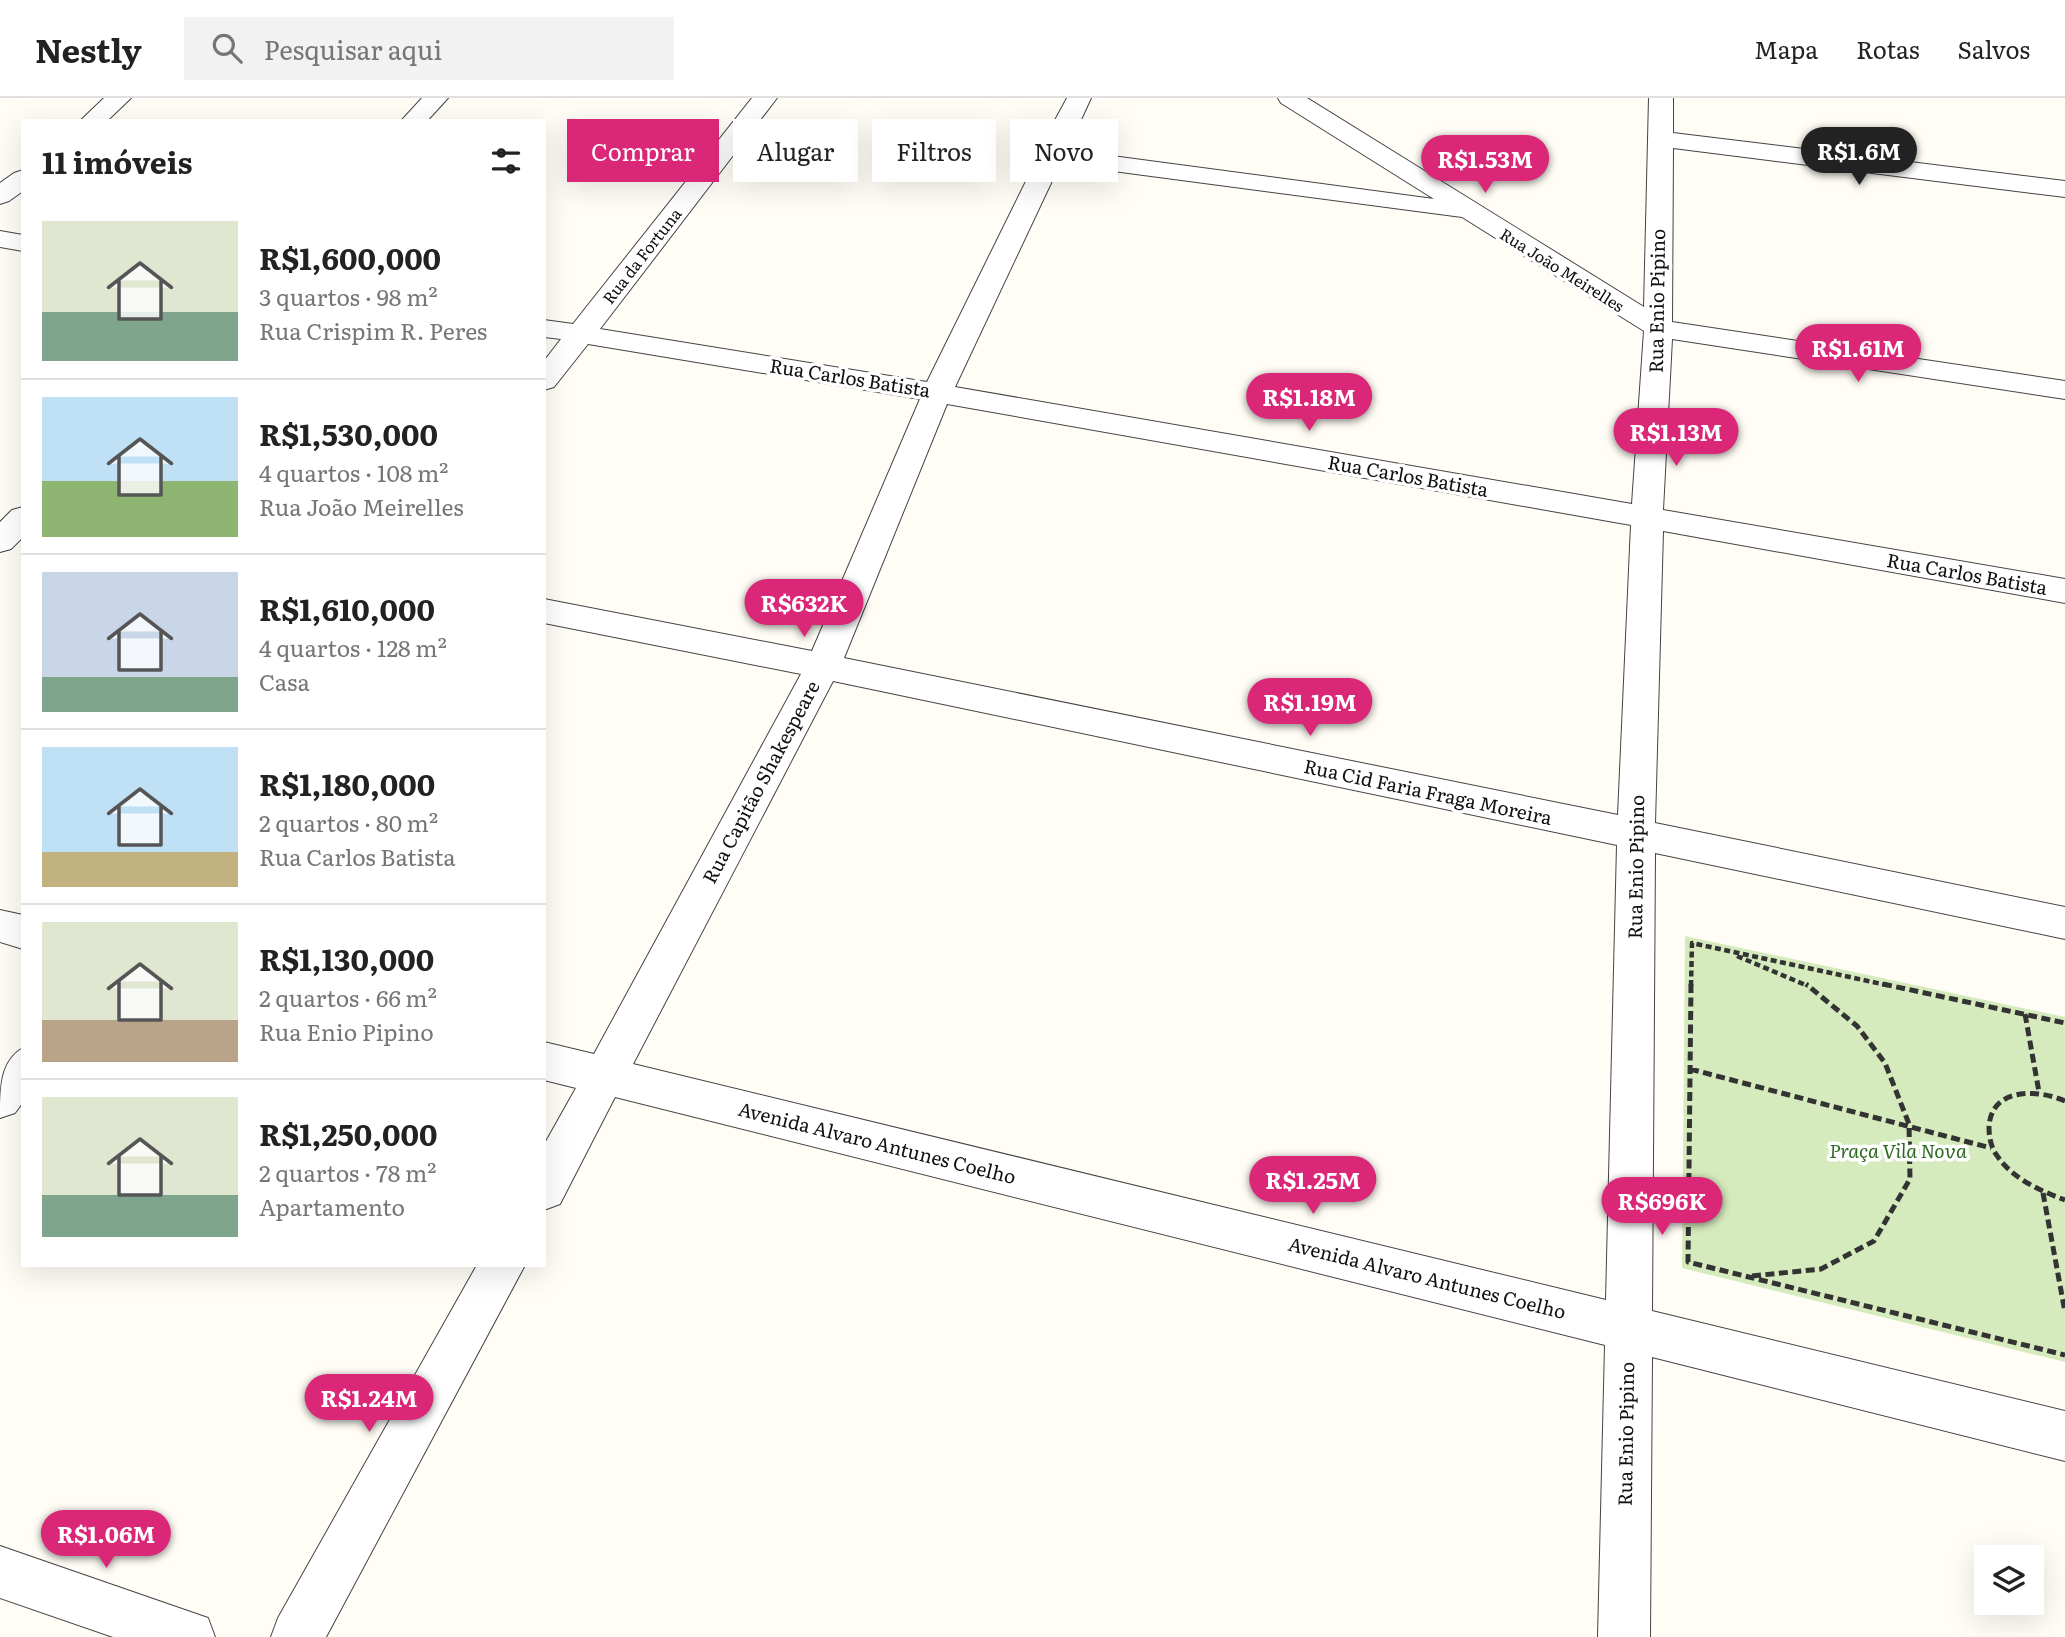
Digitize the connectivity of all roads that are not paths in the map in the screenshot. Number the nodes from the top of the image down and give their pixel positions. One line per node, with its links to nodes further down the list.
1 (119, 98): 7 (street)
2 (436, 98): 8 (street)
3 (765, 98): 20 (street, Rua da Fortuna)
4 (1079, 98): 9 (street, Rua Capitão Shakespeare)
5 (1290, 98): 15 (street, Rua João Meirelles)
6 (1656, 111): 13 (street); 19 (street, Rua Enio Pipino)
7 (94, 119)
8 (416, 119)
9 (1068, 119)
10 (1118, 164): 15 (street)
11 (21, 180): 14 (street)
12 (1036, 182): 23 (street, Rua Capitão Shakespeare)
13 (2065, 189)
14 (0, 196)
15 (1467, 211): 19 (street, Rua João Meirelles)
16 (0, 239): 17 (street)
17 (21, 243)
18 (546, 328): 20 (street, Rua Carlos Batista)
19 (1658, 328): 22 (street); 24 (street, Rua Enio Pipino)
20 (581, 334): 21 (street, Rua da Fortuna); 23 (street, Rua Carlos Batista)
21 (546, 378)
22 (2065, 390)
23 (937, 393): 24 (street, Rua Carlos Batista); 29 (street, Rua Capitão Shakespeare)
24 (1647, 519): 27 (street, Rua Carlos Batista); 30 (street, Rua Enio Pipino)
25 (21, 520): 26 (street)
26 (0, 541)
27 (2065, 591)
28 (546, 611): 29 (street, Rua Cid Faria Fraga Moreira)
29 (823, 666): 30 (street, Rua Cid Faria Fraga Moreira); 36 (street, Rua Capitão Shakespeare)
30 (1636, 835): 31 (street, Rua Cid Faria Fraga Moreira); 40 (street, Rua Enio Pipino)
31 (2065, 923)
32 (0, 926): 33 (street)
33 (21, 931)
34 (546, 1061): 36 (street, Avenida Alvaro Antunes Coelho)
35 (21, 1070): 37 (street)
36 (606, 1076): 38 (street, Rua Capitão Shakespeare); 40 (street, Avenida Alvaro Antunes Coelho)
37 (0, 1099)
38 (546, 1185)
39 (501, 1267): 44 (street)
40 (1628, 1327): 41 (street, Avenida Alvaro Antunes Coelho); 45 (street, Rua Enio Pipino)
41 (2065, 1436)
42 (0, 1572): 43 (street)
43 (189, 1637)
44 (297, 1637)
45 (1624, 1637)

